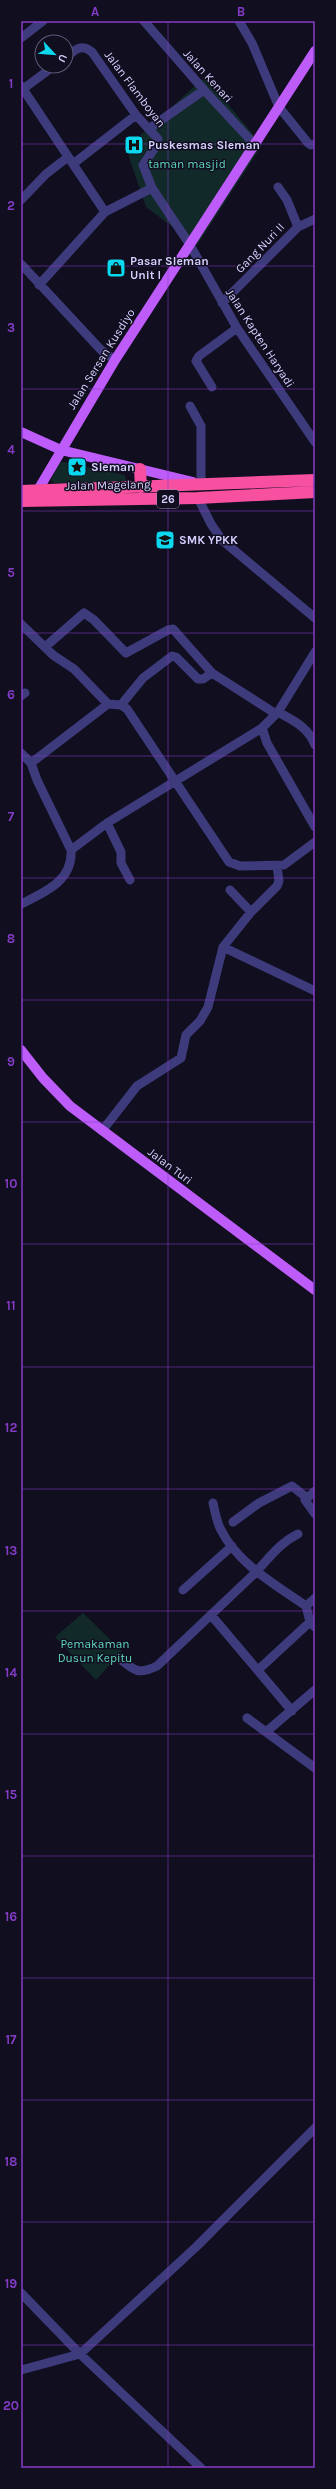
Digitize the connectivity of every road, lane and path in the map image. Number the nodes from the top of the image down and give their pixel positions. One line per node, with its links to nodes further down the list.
1 (42, 21): 4 (street)
2 (144, 21): 9 (street, Jalan Kenari)
3 (239, 21): 10 (street)
4 (21, 38)
5 (74, 51): 11 (street, Jalan Flamboyan)
6 (315, 51): 10 (main road, Jalan Sersan Kusdiyo)
7 (42, 74): 8 (street)
8 (22, 88): 15 (street)
9 (204, 90): 12 (street); 14 (street, Jalan Kenari)
10 (279, 107): 13 (street); 14 (main road, Jalan Sersan Kusdiyo)
11 (136, 114): 12 (street, Jalan Flamboyan); 15 (street)
12 (150, 128): 17 (street, Jalan Flamboyan)
13 (315, 144)
14 (255, 145): 22 (main road, Jalan Sersan Kusdiyo)
15 (71, 160): 18 (street); 19 (street)
16 (278, 187): 21 (street)
17 (152, 188): 19 (street); 22 (street, Jalan Flamboyan)
18 (21, 200)
19 (105, 212): 24 (street)
20 (315, 219): 21 (street)
21 (298, 227): 25 (street, Gang Nuri II)
22 (190, 245): 25 (street, Jalan Kapten Haryadi); 27 (main road, Jalan Sersan Kusdiyo)
23 (21, 264): 24 (street)
24 (39, 285): 27 (street)
25 (222, 304): 26 (street, Jalan Kapten Haryadi)
26 (237, 328): 28 (street); 31 (street, Jalan Kapten Haryadi)
27 (115, 360): 32 (main road, Jalan Sersan Kusdiyo)
28 (212, 387)
29 (190, 406): 35 (street)
30 (21, 432): 32 (main road)
31 (315, 442)
32 (61, 450): 33 (main road); 37 (main road, Jalan Sersan Kusdiyo)
33 (140, 469): 35 (main road); 36 (highway)
34 (315, 480): 35 (highway, Jalan Magelang / 26)
35 (201, 484): 36 (highway, Jalan Magelang / 26)
36 (141, 487): 37 (highway, Jalan Magelang / 26)
37 (38, 490): 38 (highway, Jalan Magelang / 26)
38 (21, 491)
39 (315, 492): 40 (highway, Jalan Magelang / 26)
40 (198, 498): 41 (highway, Jalan Magelang / 26); 42 (street)
41 (21, 501)
42 (315, 618)
43 (21, 624): 44 (street)
44 (45, 647): 46 (street); 47 (street)
45 (314, 657): 49 (street)
46 (212, 673): 48 (street); 49 (street)
47 (108, 704): 48 (street); 53 (street)
48 (120, 705): 54 (street)
49 (277, 713): 50 (street); 51 (street)
50 (262, 728): 54 (street); 56 (street)
51 (315, 745)
52 (21, 753): 53 (street)
53 (31, 763): 58 (street)
54 (174, 782): 55 (street); 59 (street)
55 (107, 823): 58 (street); 60 (street)
56 (315, 827)
57 (315, 842): 59 (street)
58 (71, 850): 62 (street)
59 (277, 866): 63 (street)
60 (130, 880)
61 (230, 890): 63 (street)
62 (21, 904)
63 (251, 912): 64 (street)
64 (224, 947): 65 (street); 67 (street)
65 (315, 991)
66 (21, 1050): 67 (main road, Jalan Turi)
67 (102, 1131): 68 (main road, Jalan Turi)
68 (315, 1290)
69 (315, 1491): 70 (street)
70 (307, 1498): 72 (street); 73 (street)
71 (213, 1503): 75 (street)
72 (315, 1514)
73 (233, 1522)
74 (298, 1534): 76 (street)
75 (232, 1546): 76 (street); 77 (street)
76 (256, 1572): 79 (street); 80 (street)
77 (183, 1590)
78 (315, 1598): 79 (street)
79 (306, 1606): 81 (street)
80 (211, 1615): 82 (street); 83 (street)
81 (312, 1624): 83 (street)
82 (119, 1658)
83 (258, 1670): 85 (street)
84 (315, 1690): 85 (street)
85 (292, 1711): 87 (street)
86 (247, 1718): 87 (street)
87 (266, 1732): 88 (street)
88 (315, 1768)
89 (315, 2128): 91 (street)
90 (21, 2293): 91 (street)
91 (80, 2354): 92 (street); 93 (street)
92 (21, 2370)
93 (201, 2468)

